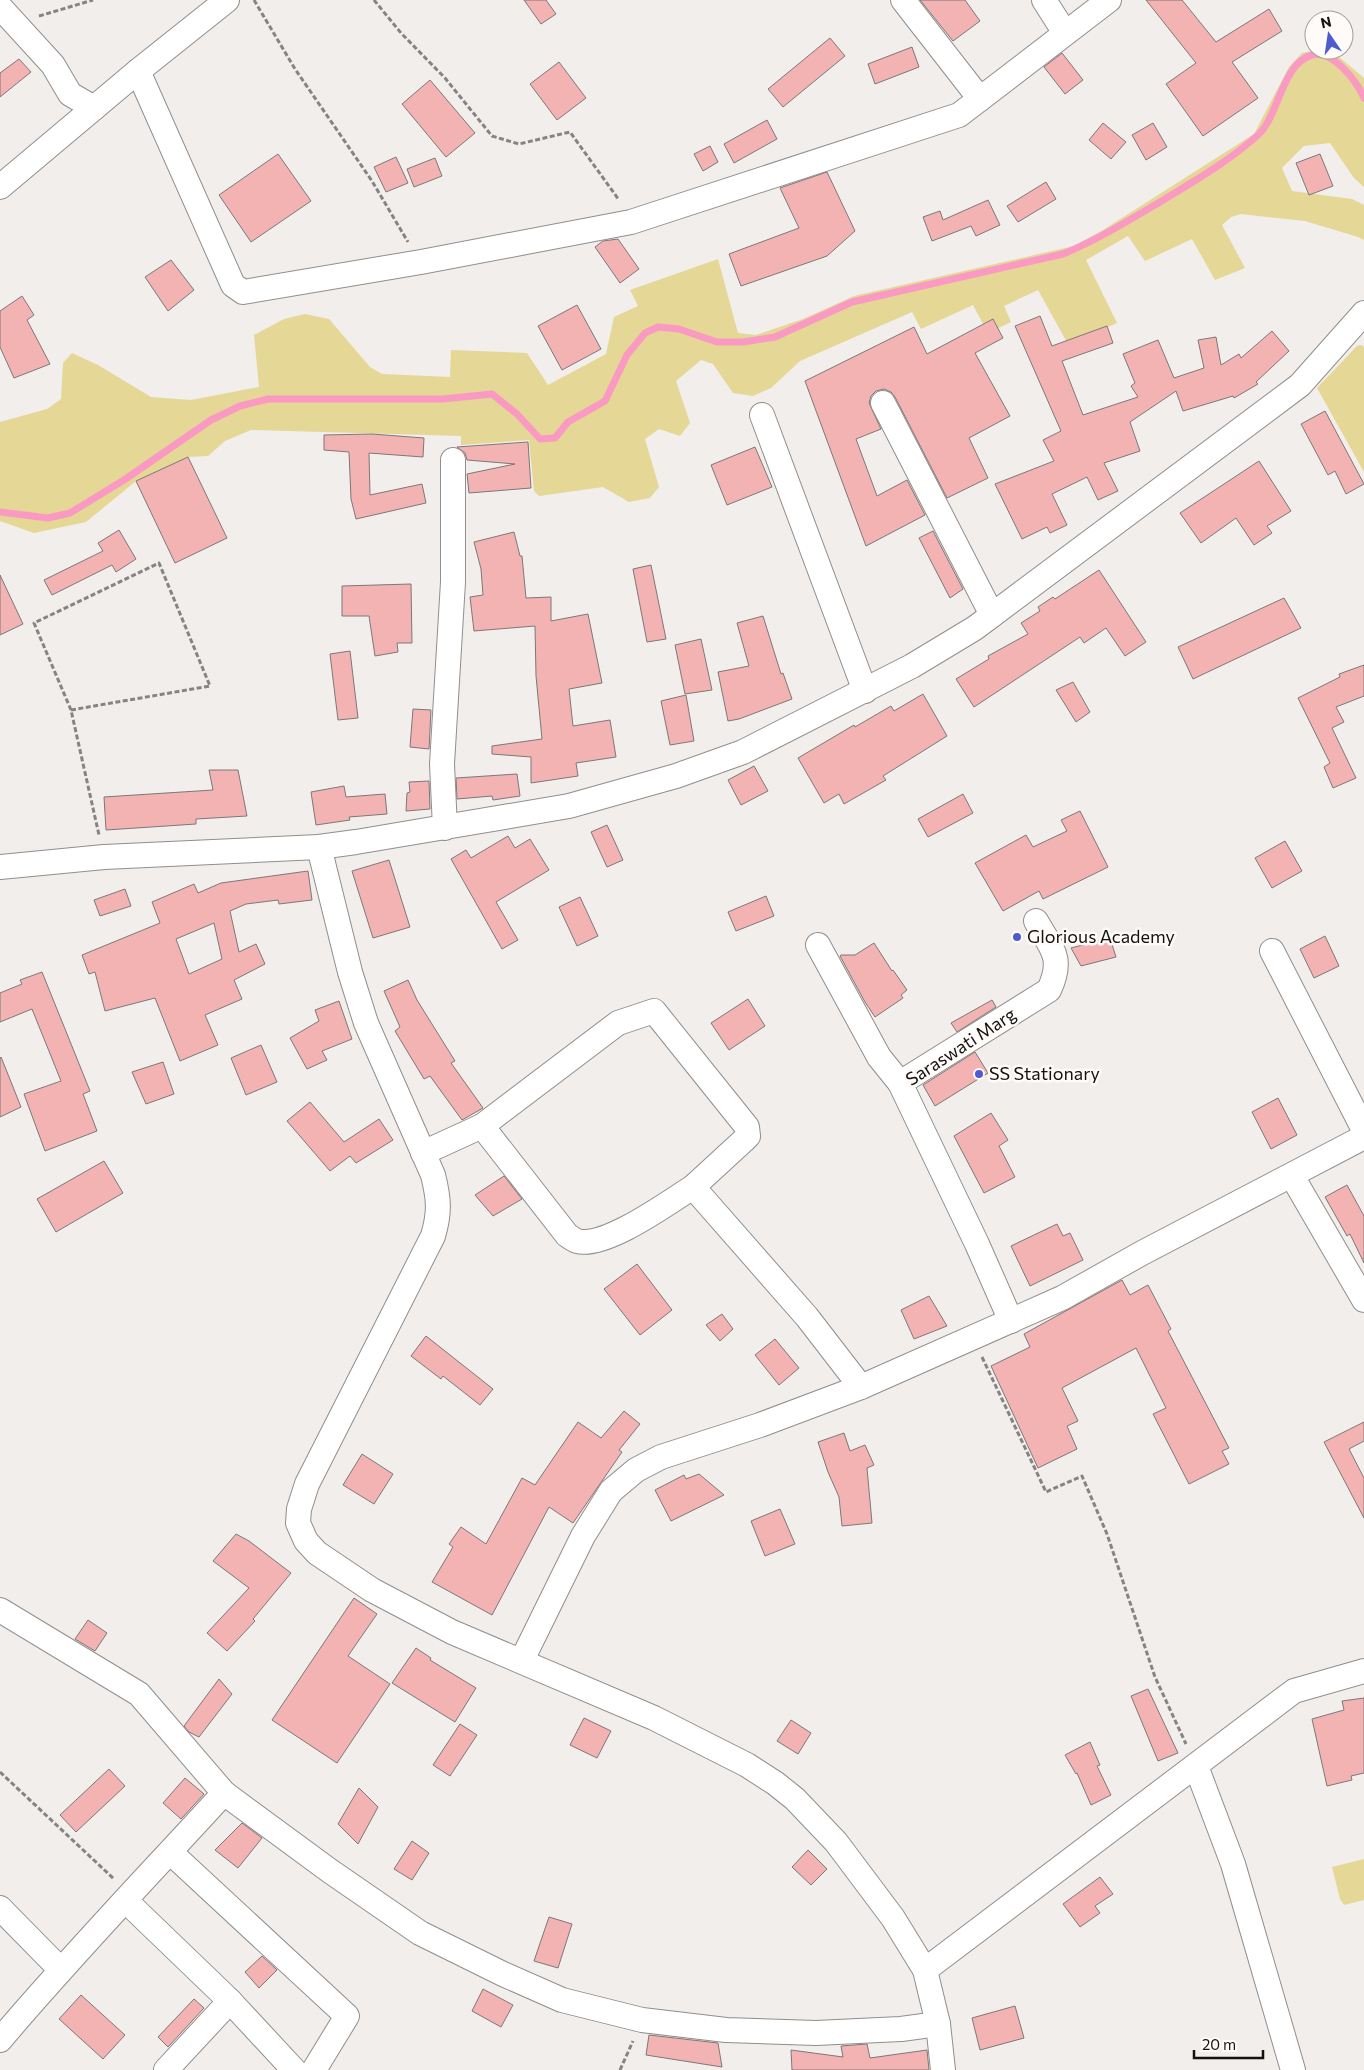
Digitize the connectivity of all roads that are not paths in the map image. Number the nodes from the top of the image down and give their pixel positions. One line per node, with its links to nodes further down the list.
1 (227, 0): 7 (street)
2 (903, 0): 8 (street)
3 (1044, 0): 6 (street)
4 (1109, 0): 6 (street)
5 (4, 12): 9 (street)
6 (1065, 33): 8 (street)
7 (138, 71): 8 (street); 9 (street)
8 (980, 99)
9 (94, 108): 10 (street)
10 (0, 187)
11 (1361, 323): 15 (street)
12 (883, 403): 15 (street)
13 (762, 415): 16 (street)
14 (453, 460): 17 (street)
15 (992, 616): 16 (street)
16 (864, 691): 17 (street)
17 (445, 828): 18 (street)
18 (319, 847): 19 (street); 27 (street)
19 (0, 867)
20 (1036, 921): 23 (street, Saraswati Marg)
21 (818, 945): 23 (street)
22 (1272, 951): 25 (street)
23 (900, 1083): 31 (street, Saraswati Marg)
24 (482, 1126): 27 (street); 29 (street); 29 (street)
25 (1364, 1130)
26 (1364, 1137): 28 (street)
27 (423, 1153): 34 (street)
28 (1292, 1176): 30 (street); 31 (street)
29 (692, 1187): 32 (street)
30 (1364, 1300)
31 (1010, 1321): 32 (street)
32 (861, 1386): 34 (street)
33 (0, 1610): 37 (street)
34 (522, 1660): 42 (street)
35 (1364, 1671): 36 (street)
36 (1196, 1766): 42 (street); 50 (street)
37 (224, 1793): 38 (street); 44 (street)
38 (170, 1852): 39 (street); 48 (street)
39 (128, 1898): 41 (street); 43 (street)
40 (0, 1908): 41 (street)
41 (60, 1969): 45 (street)
42 (924, 1970): 44 (street)
43 (230, 2001): 46 (street); 47 (street)
44 (938, 2024): 49 (street)
45 (0, 2040)
46 (166, 2070)
47 (294, 2070)
48 (314, 2070)
49 (943, 2070)
50 (1293, 2070)

